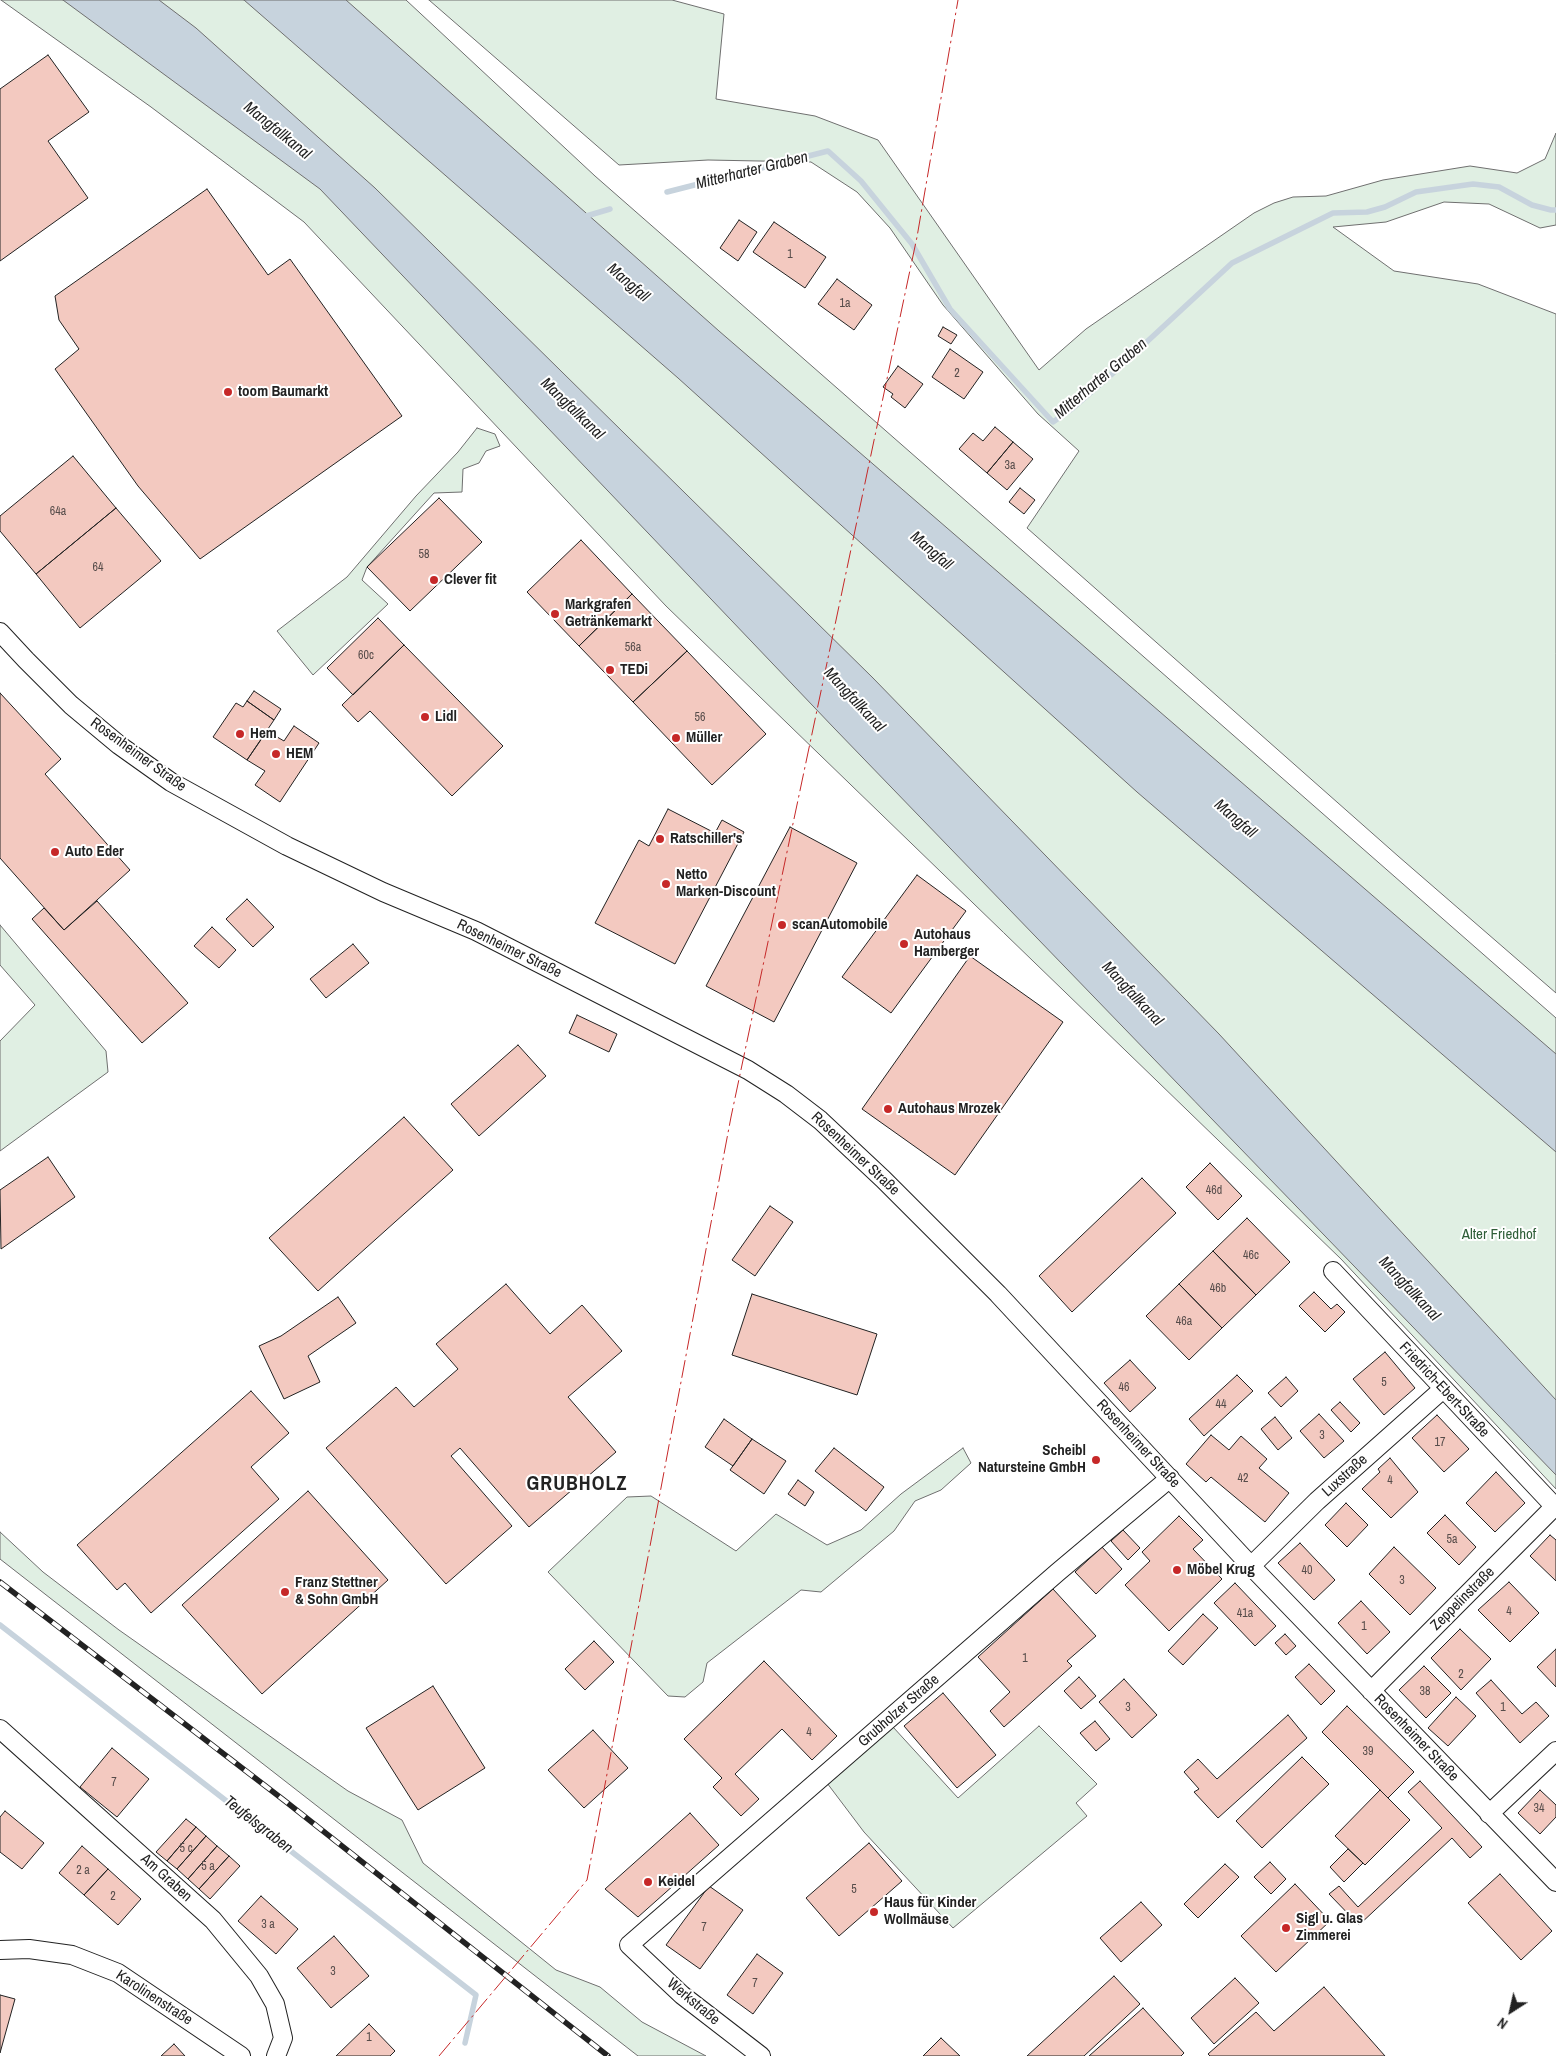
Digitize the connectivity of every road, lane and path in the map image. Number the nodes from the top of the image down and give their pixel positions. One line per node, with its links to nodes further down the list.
1 (0, 632): 4 (street, Rosenheimer Straße)
2 (1333, 1272): 3 (street, Friedrich-Ebert-Straße)
3 (1443, 1389): 5 (street, Friedrich-Ebert-Straße); 6 (street, Luxstraße)
4 (1170, 1478): 6 (street, Rosenheimer Straße); 12 (street, Grubholzer Straße)
5 (1555, 1508): 7 (street, Zeppelinstraße)
6 (1251, 1566): 7 (street, Rosenheimer Straße)
7 (1371, 1691): 10 (street, Rosenheimer Straße)
8 (0, 1729): 15 (street, Am Graben)
9 (1556, 1751): 10 (street)
10 (1489, 1814): 11 (street, Rosenheimer Straße)
11 (1556, 1882)
12 (629, 1945): 16 (street, Werkstraße)
13 (0, 1950): 14 (street, Karolinenstraße)
14 (241, 2056)
15 (276, 2056)
16 (761, 2056)

